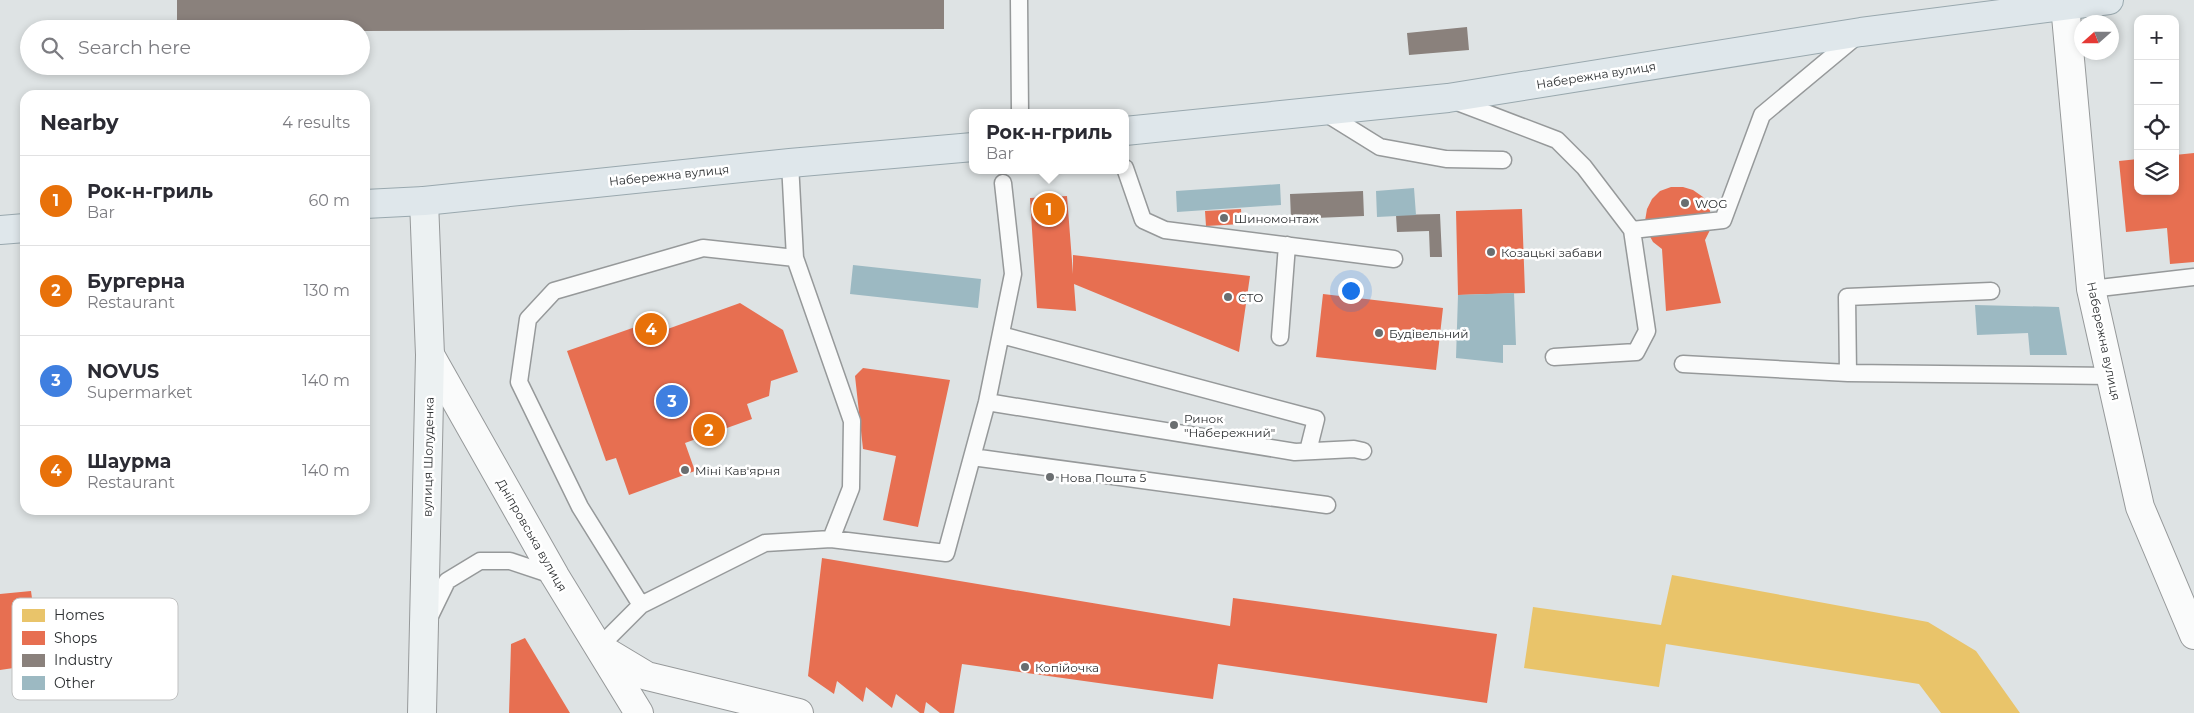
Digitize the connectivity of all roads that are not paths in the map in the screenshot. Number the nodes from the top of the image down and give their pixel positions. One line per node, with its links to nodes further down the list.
1 (1019, 0): 6 (lane)
2 (2109, 0): 3 (main road, Набережна вулиця)
3 (2065, 5): 4 (main road, Набережна вулиця); 23 (street, Набережна вулиця)
4 (1861, 32): 5 (main road, Набережна вулиця); 18 (lane)
5 (1448, 98): 7 (main road, Набережна вулиця); 18 (lane)
6 (1020, 109)
7 (1320, 110): 8 (main road, Набережна вулиця); 10 (lane)
8 (1129, 131)
9 (969, 147): 11 (main road, Набережна вулиця)
10 (1503, 160)
11 (790, 163): 14 (main road, Набережна вулиця); 20 (lane)
12 (1127, 174): 19 (lane)
13 (1003, 183): 25 (lane)
14 (424, 200): 15 (main road, Набережна вулиця); 27 (main road, вулиця Шолуденка)
15 (370, 204)
16 (20, 228): 17 (main road)
17 (0, 230)
18 (1632, 230): 28 (lane)
19 (1287, 245): 21 (lane); 26 (lane)
20 (795, 258): 37 (lane); 39 (lane)
21 (1394, 259)
22 (2194, 277): 23 (lane)
23 (2091, 289): 31 (street, Набережна вулиця)
24 (1991, 291): 30 (lane)
25 (1001, 335): 32 (lane); 33 (lane)
26 (1280, 337)
27 (430, 355): 38 (street, Дніпровська вулиця); 40 (main road, вулиця Шолуденка)
28 (1554, 357)
29 (1683, 364): 30 (lane)
30 (1848, 373): 31 (lane)
31 (2111, 376): 41 (street, Набережна вулиця)
32 (987, 402): 33 (lane); 35 (lane)
33 (1308, 451): 34 (lane)
34 (1364, 451)
35 (972, 457): 36 (lane); 37 (lane)
36 (1327, 505)
37 (831, 540): 39 (lane)
38 (555, 576): 40 (lane); 42 (street, Дніпровська вулиця)
39 (641, 605): 42 (lane)
40 (424, 629): 43 (main road, вулиця Шолуденка)
41 (2194, 635)
42 (598, 647): 44 (street, Дніпровська вулиця); 45 (street)
43 (422, 713)
44 (639, 713)
45 (799, 713)

